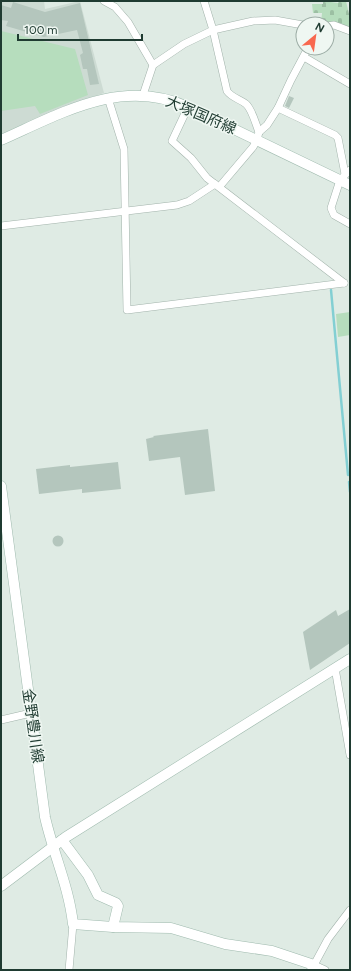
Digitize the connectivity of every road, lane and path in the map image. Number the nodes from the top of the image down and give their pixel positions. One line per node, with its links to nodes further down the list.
1 (104, 1): 8 (street)
2 (204, 1): 5 (street)
3 (295, 24): 5 (street)
4 (335, 25): 6 (street)
5 (213, 30): 8 (street); 14 (street)
6 (350, 31)
7 (304, 56): 9 (street); 13 (street)
8 (153, 65): 10 (street)
9 (350, 84)
10 (143, 96): 11 (main road, 大塚国府線); 12 (main road, 大塚国府線)
11 (108, 98): 15 (main road, 大塚国府線); 19 (street)
12 (188, 107): 14 (main road, 大塚国府線); 17 (street)
13 (278, 108): 14 (street); 16 (street)
14 (258, 136): 16 (main road, 大塚国府線); 17 (street)
15 (1, 140)
16 (345, 174): 18 (main road, 大塚国府線); 20 (street)
17 (217, 185): 19 (street); 19 (street)
18 (350, 185)
19 (125, 210): 21 (street)
20 (350, 224)
21 (1, 226)
22 (1, 486): 25 (main road, 金野豊川線)
23 (350, 659): 24 (main road)
24 (334, 668): 27 (street); 28 (main road)
25 (31, 713): 26 (street); 29 (main road, 金野豊川線)
26 (1, 720)
27 (350, 755)
28 (62, 840): 29 (main road); 33 (main road)
29 (52, 847): 30 (main road); 32 (main road, 金野豊川線)
30 (1, 886)
31 (350, 910): 34 (street)
32 (73, 924): 33 (main road); 35 (street)
33 (113, 927): 34 (main road)
34 (313, 968): 36 (street)
35 (69, 970)
36 (326, 970)

